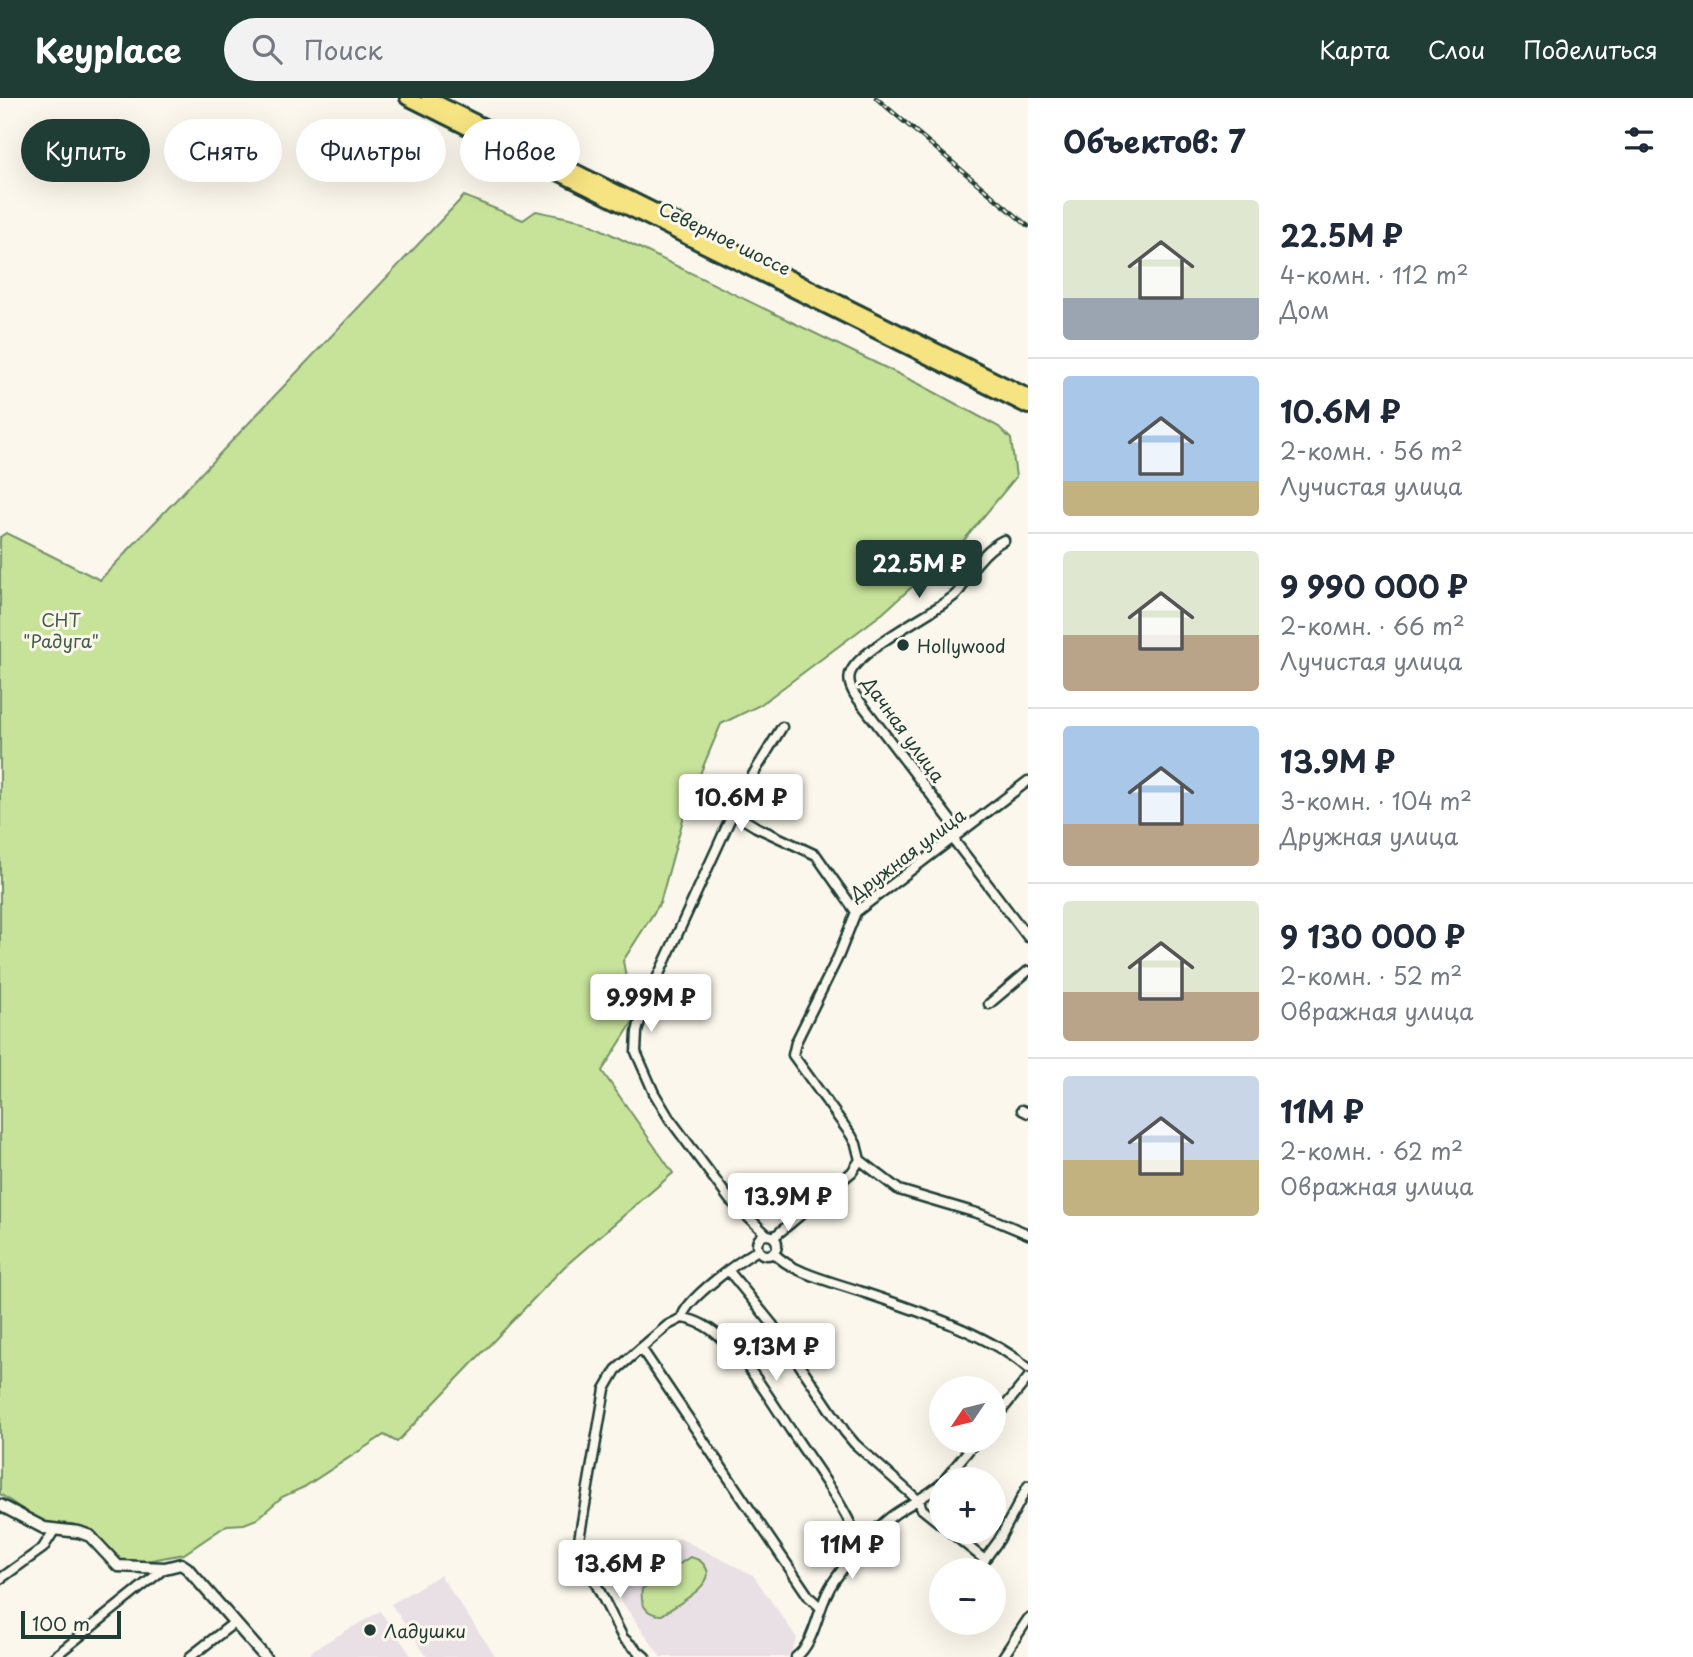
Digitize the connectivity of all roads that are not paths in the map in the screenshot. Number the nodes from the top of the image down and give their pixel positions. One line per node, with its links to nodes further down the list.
1 (407, 98): 4 (main road, Северное шоссе)
2 (428, 98): 3 (main road, Северное шоссе)
3 (1028, 396)
4 (1028, 407)
5 (1004, 540): 9 (street, Дачная улица)
6 (782, 727): 8 (street)
7 (1028, 781): 9 (street, Дружная улица)
8 (733, 813): 10 (street); 16 (street)
9 (954, 838): 10 (street, Дружная улица); 11 (street, Дачная улица)
10 (856, 912): 14 (street, Дружная улица)
11 (1028, 937)
12 (1028, 971): 13 (street)
13 (989, 1004)
14 (860, 1160): 15 (street); 16 (street)
15 (1028, 1234)
16 (771, 1236): 17 (street); 18 (street)
17 (758, 1250): 18 (street); 19 (street)
18 (774, 1252): 22 (street)
19 (728, 1270): 20 (street); 29 (street)
20 (682, 1318): 21 (street); 34 (street)
21 (641, 1348): 39 (street); 45 (street)
22 (1028, 1368)
23 (1027, 1380): 24 (street)
24 (1006, 1405)
25 (966, 1453): 26 (street)
26 (955, 1467)
27 (1028, 1486): 36 (street)
28 (929, 1493): 29 (street)
29 (919, 1501): 31 (street); 34 (street)
30 (0, 1505): 32 (street)
31 (929, 1515)
32 (55, 1529): 37 (street); 38 (street)
33 (965, 1544): 35 (street)
34 (861, 1548): 39 (street)
35 (983, 1558)
36 (986, 1558)
37 (164, 1568): 41 (street); 42 (street)
38 (0, 1579)
39 (819, 1606): 46 (street)
40 (1028, 1619): 47 (street)
41 (235, 1622): 43 (street); 44 (street)
42 (54, 1657)
43 (190, 1657)
44 (265, 1657)
45 (645, 1657)
46 (796, 1657)
47 (1003, 1657)

